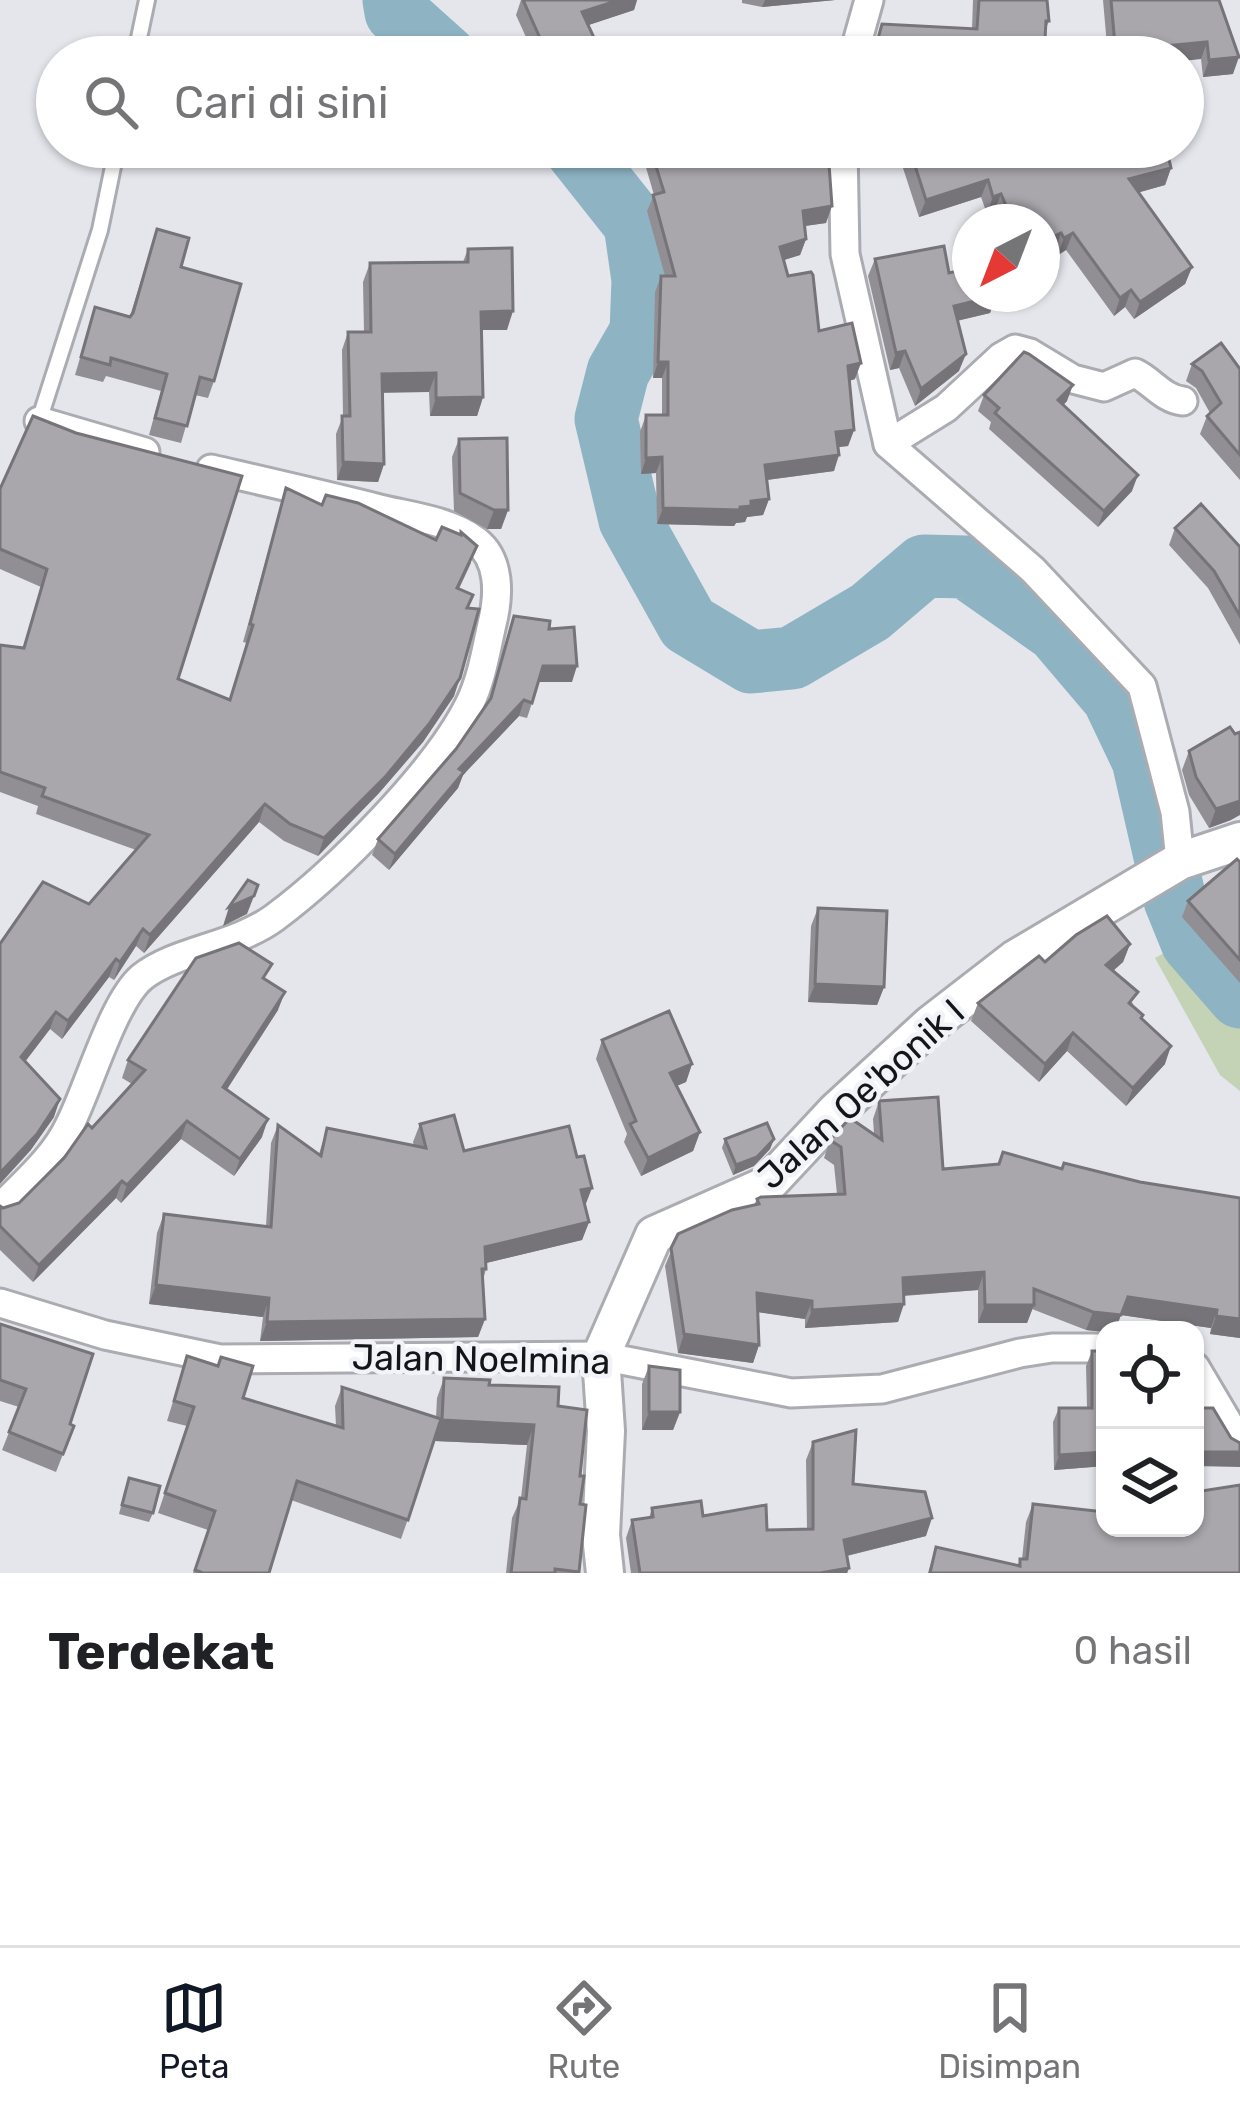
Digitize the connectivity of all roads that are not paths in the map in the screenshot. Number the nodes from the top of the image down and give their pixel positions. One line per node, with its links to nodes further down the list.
1 (147, 0): 3 (lane)
2 (869, 0): 4 (street)
3 (140, 36)
4 (859, 36)
5 (113, 168): 8 (lane)
6 (843, 168): 9 (street)
7 (1183, 400): 9 (street)
8 (40, 421): 12 (street)
9 (888, 444): 11 (street)
10 (1240, 841): 11 (street, Jalan Oe'bonik I)
11 (1180, 861): 15 (street, Jalan Oe'bonik I)
12 (0, 1208)
13 (0, 1303): 15 (street, Jalan Noelmina)
14 (1096, 1348): 15 (street, Jalan Noelmina)
15 (602, 1355): 18 (street, Jalan Oe'bonik I)
16 (1204, 1382): 17 (street)
17 (1240, 1444)
18 (604, 1573)

